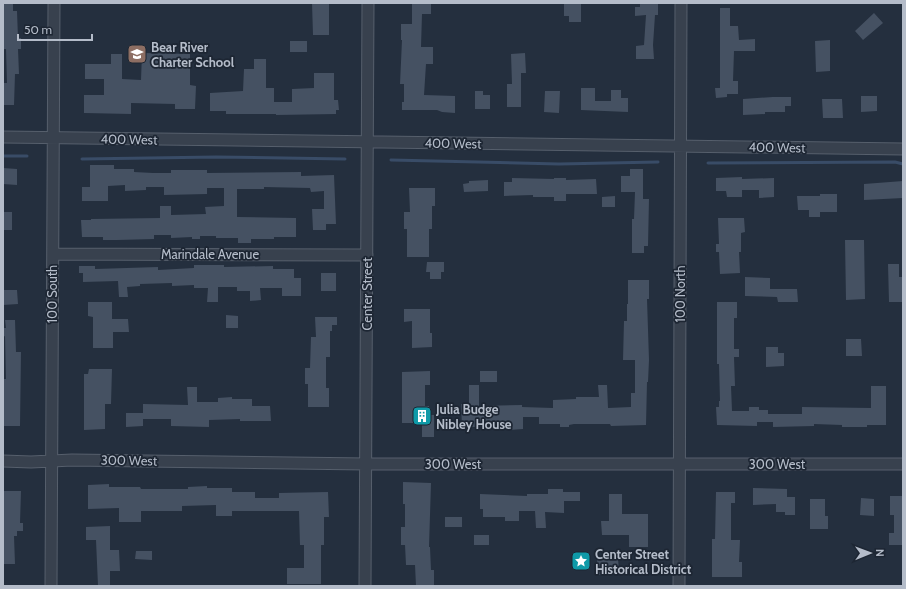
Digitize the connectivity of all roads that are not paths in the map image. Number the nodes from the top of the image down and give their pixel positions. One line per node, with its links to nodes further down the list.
1 (54, 3): 5 (street, 100 South)
2 (368, 3): 6 (street, Center Street)
3 (681, 3): 7 (street, 100 North)
4 (3, 137): 5 (street, 400 West)
5 (53, 138): 6 (street, 400 West); 9 (street, 100 South)
6 (368, 142): 7 (street, 400 West); 10 (street, Center Street)
7 (681, 146): 8 (street, 400 West); 14 (street, 100 North)
8 (903, 149)
9 (53, 254): 10 (street, Marindale Avenue); 11 (street, 100 South)
10 (367, 255): 13 (street, Center Street)
11 (51, 460): 12 (street, 300 West); 13 (street, 300 West); 16 (street, 100 South)
12 (3, 462)
13 (366, 464): 14 (street, 300 West); 17 (street, Center Street)
14 (679, 464): 15 (street, 300 West); 18 (street, 100 North)
15 (903, 464)
16 (51, 586)
17 (365, 586)
18 (679, 586)

